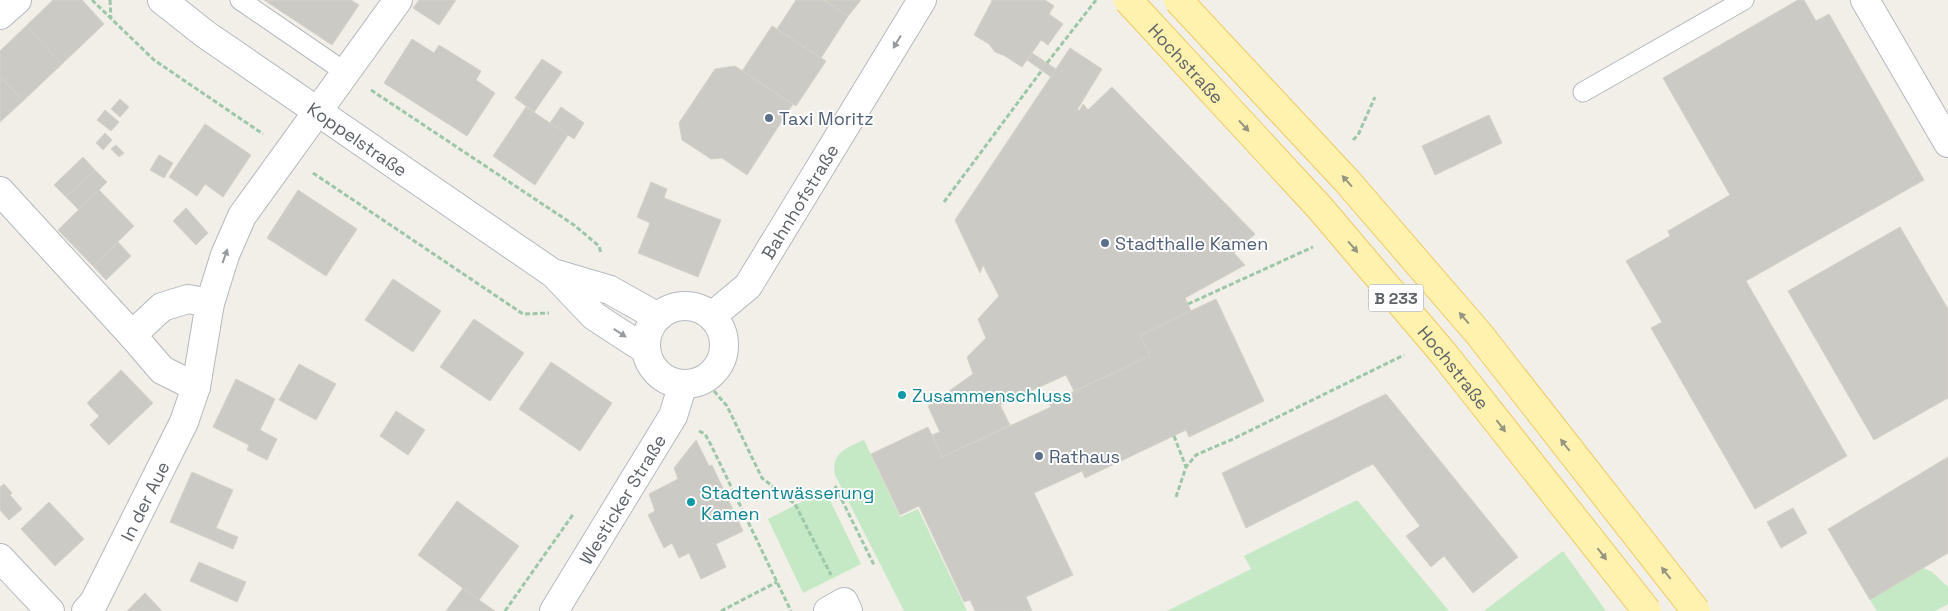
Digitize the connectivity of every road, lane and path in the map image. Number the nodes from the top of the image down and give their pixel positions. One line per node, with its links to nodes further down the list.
1 (17, 0): 13 (street)
2 (92, 0): 14 (path)
3 (110, 0): 14 (path)
4 (162, 0): 19 (street, Koppelstraße)
5 (240, 0): 17 (lane)
6 (398, 0): 17 (street, In der Aue)
7 (922, 0): 30 (street, Bahnhofstraße, one-way to 30)
8 (1096, 0): 15 (path)
9 (1128, 0): 55 (main road, Hochstraße / B 233, one-way to 55, bridge)
10 (1178, 0): 56 (main road, B 233, one-way to 10, bridge)
11 (1744, 0): 18 (lane)
12 (1865, 0): 20 (street)
13 (0, 15)
14 (111, 20): 21 (path)
15 (1048, 64)
16 (1042, 70): 23 (path)
17 (356, 80): 19 (street, In der Aue); 25 (path)
18 (1583, 92)
19 (317, 111): 21 (street, In der Aue); 26 (street, Koppelstraße)
20 (1948, 143)
21 (288, 153): 27 (street, In der Aue, one-way to 21); 29 (path)
22 (0, 191): 32 (street)
23 (944, 202)
24 (1319, 242): 28 (path)
25 (598, 246)
26 (554, 274): 31 (street, Koppelstraße); 33 (street, Koppelstraße, one-way to 33)
27 (210, 303): 32 (street); 36 (street, In der Aue)
28 (1188, 304)
29 (523, 314)
30 (712, 316): 31 (street); 35 (street)
31 (658, 317): 33 (street)
32 (132, 335): 36 (street)
33 (646, 350): 35 (street)
34 (1408, 353): 39 (path)
35 (693, 382): 46 (path); 50 (street, Westicker Straße)
36 (196, 387): 48 (street, In der Aue)
37 (694, 428): 45 (path)
38 (1174, 436): 39 (path)
39 (1186, 467): 41 (path)
40 (836, 486): 44 (path)
41 (1176, 497)
42 (579, 506): 49 (path)
43 (0, 558): 47 (street)
44 (874, 565)
45 (777, 582): 51 (path); 52 (path)
46 (836, 584)
47 (50, 611)
48 (86, 611)
49 (505, 611)
50 (554, 611)
51 (721, 611)
52 (791, 611)
53 (828, 611): 54 (street)
54 (848, 611)
55 (1647, 611)
56 (1696, 611)

